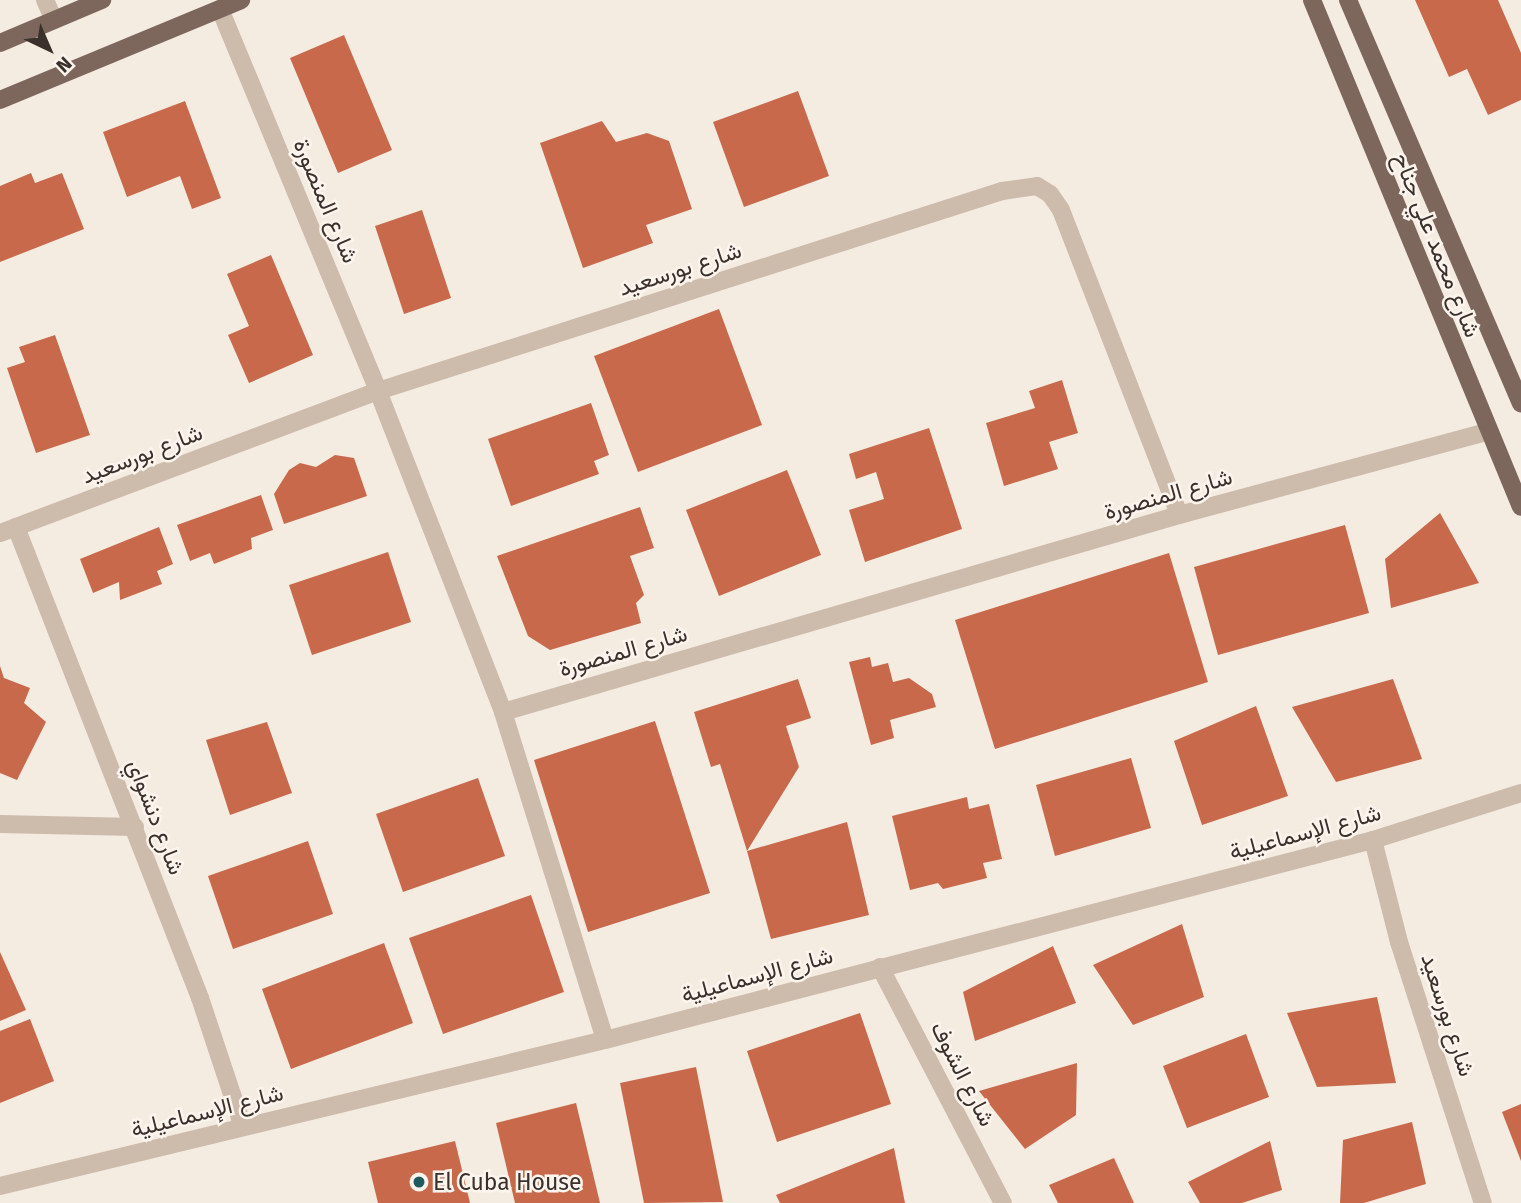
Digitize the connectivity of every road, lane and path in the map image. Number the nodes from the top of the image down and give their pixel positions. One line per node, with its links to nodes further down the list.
1 (45, 0): 7 (street)
2 (102, 0): 7 (main road)
3 (242, 0): 6 (main road)
4 (1312, 0): 12 (main road, شارع محمد علي جناح)
5 (1348, 0): 11 (main road, شارع محمد علي جناح)
6 (220, 9): 9 (main road); 10 (street, شارع المنصورة)
7 (54, 20): 8 (main road)
8 (0, 43)
9 (0, 100)
10 (378, 391): 14 (street, شارع بورسعيد); 15 (street, شارع بورسعيد); 16 (street, شارع المنصورة)
11 (1521, 403)
12 (1486, 432): 13 (main road, شارع محمد علي جناح); 14 (street, شارع المنصورة)
13 (1521, 507)
14 (1180, 515): 16 (street, شارع المنصورة)
15 (8, 530): 19 (street, شارع دنشواي)
16 (503, 712): 22 (street)
17 (1521, 793): 20 (street, شارع الإسماعيلية)
18 (0, 824): 19 (street)
19 (135, 827): 23 (street, شارع دنشواي)
20 (1373, 840): 21 (street, شارع الإسماعيلية); 26 (street, شارع بورسعيد)
21 (880, 967): 22 (street, شارع الإسماعيلية); 25 (street, شارع الشوف)
22 (606, 1040): 23 (street, شارع الإسماعيلية)
23 (243, 1127): 24 (street, شارع الإسماعيلية)
24 (0, 1186)
25 (1003, 1203)
26 (1483, 1203)

